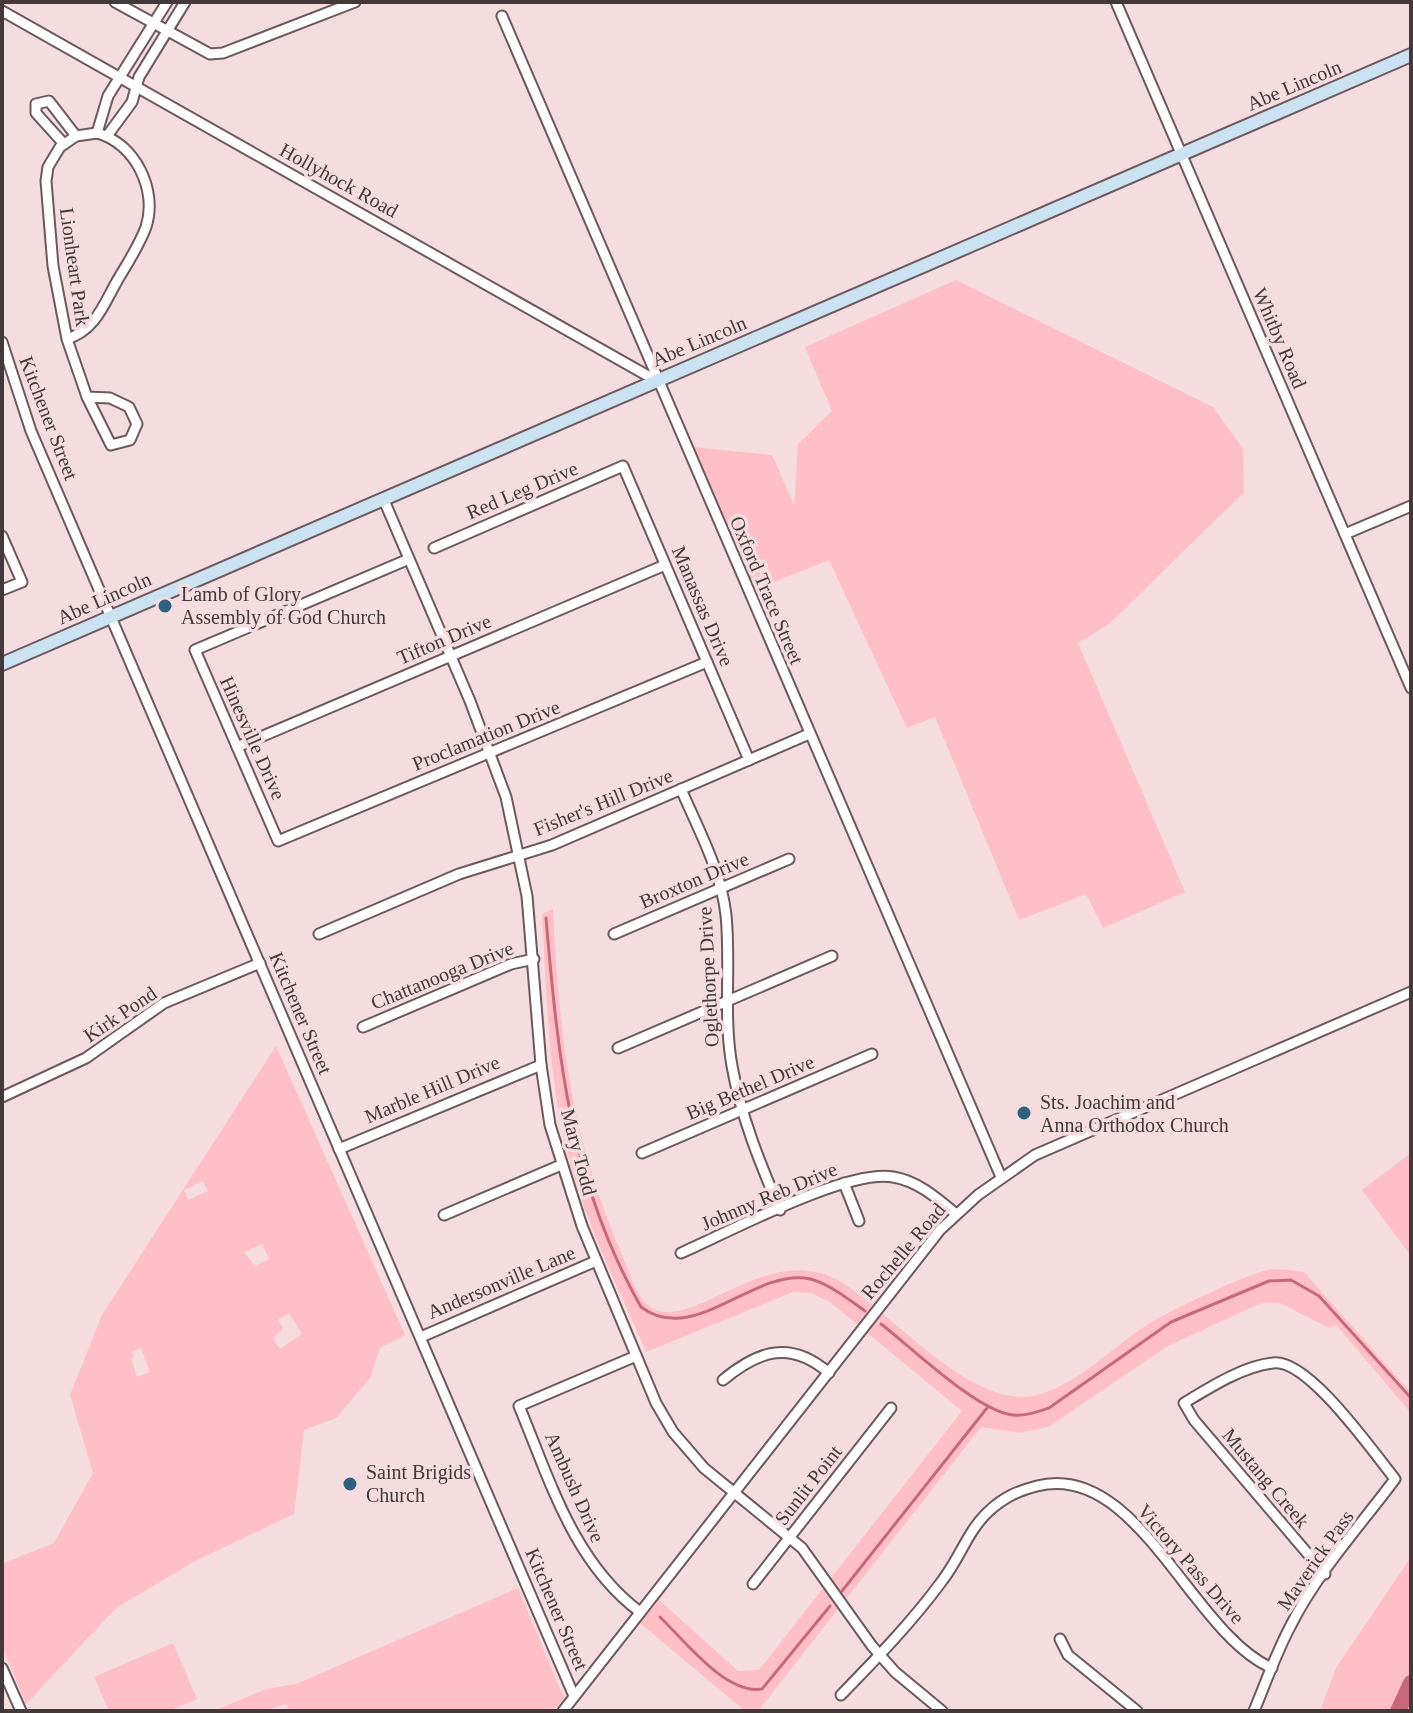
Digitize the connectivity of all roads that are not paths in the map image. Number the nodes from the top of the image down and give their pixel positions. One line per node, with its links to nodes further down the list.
1 (115, 2): 8 (street)
2 (167, 2): 8 (street)
3 (185, 2): 9 (street)
4 (355, 2): 9 (street)
5 (1116, 2): 20 (street, Whitby Road)
6 (2, 11): 11 (street, Hollyhock Road)
7 (502, 16): 23 (street, Oxford Trace Street)
8 (154, 24): 9 (street); 11 (street)
9 (167, 32): 12 (street)
10 (1411, 55): 20 (street, Abe Lincoln)
11 (121, 78): 12 (street, Hollyhock Road); 13 (street)
12 (136, 87): 15 (street); 23 (street, Hollyhock Road)
13 (104, 111): 15 (street); 17 (street)
14 (60, 115): 16 (street); 16 (street); 18 (street)
15 (118, 118): 17 (street)
16 (47, 125): 19 (street)
17 (102, 134): 18 (street, Lionheart Park); 21 (street)
18 (76, 136): 19 (street, Lionheart Park)
19 (64, 144): 21 (street, Lionheart Park)
20 (1182, 155): 23 (street, Abe Lincoln); 28 (street, Whitby Road)
21 (67, 339): 24 (street, Lionheart Park)
22 (2, 342): 34 (street, Kitchener Street)
23 (657, 381): 26 (street, Abe Lincoln); 39 (street, Oxford Trace Street)
24 (87, 397): 24 (street, Lionheart Park)
25 (623, 466): 30 (street, Red Leg Drive); 32 (street, Manassas Drive)
26 (383, 498): 31 (street, Mary Todd); 34 (street, Abe Lincoln)
27 (1411, 506): 28 (street)
28 (1345, 534): 38 (street, Whitby Road)
29 (2, 536): 33 (street)
30 (434, 548)
31 (409, 559): 35 (street, Mary Todd); 40 (street, Hinesville Drive)
32 (665, 565): 35 (street, Tifton Drive); 36 (street, Manassas Drive)
33 (2, 590)
34 (112, 616): 37 (street, Abe Lincoln); 52 (street, Kitchener Street)
35 (451, 656): 40 (street, Tifton Drive); 41 (street, Mary Todd)
36 (707, 662): 41 (street, Proclamation Drive); 42 (street, Manassas Drive)
37 (2, 664)
38 (1411, 688)
39 (809, 734): 42 (street, Fisher's Hill Drive); 64 (street, Oxford Trace Street)
40 (237, 747): 44 (street, Hinesville Drive)
41 (491, 753): 44 (street, Proclamation Drive); 45 (street, Mary Todd)
42 (749, 760): 43 (street, Fisher's Hill Drive)
43 (681, 789): 45 (street, Fisher's Hill Drive); 47 (street, Oglethorpe Drive)
44 (278, 841)
45 (519, 854): 48 (street, Fisher's Hill Drive); 51 (street, Mary Todd)
46 (789, 859): 47 (street, Broxton Drive)
47 (720, 888): 49 (street, Broxton Drive); 54 (street, Oglethorpe Drive)
48 (319, 934)
49 (614, 934)
50 (832, 956): 54 (street)
51 (534, 959): 55 (street, Chattanooga Drive); 58 (street, Mary Todd)
52 (260, 963): 59 (street, Kirk Pond); 61 (street, Kitchener Street)
53 (1411, 992): 64 (street, Rochelle Road)
54 (726, 1003): 56 (street); 60 (street, Oglethorpe Drive)
55 (363, 1027)
56 (618, 1048)
57 (872, 1054): 60 (street, Big Bethel Drive)
58 (541, 1065): 61 (street, Marble Hill Drive); 63 (street, Mary Todd)
59 (2, 1097)
60 (741, 1110): 62 (street, Big Bethel Drive); 66 (street, Oglethorpe Drive)
61 (339, 1149): 72 (street, Kitchener Street)
62 (642, 1153)
63 (561, 1165): 68 (street); 71 (street, Mary Todd)
64 (1001, 1177): 67 (street, Rochelle Road)
65 (844, 1183): 66 (street, Johnny Reb Drive); 67 (street, Johnny Reb Drive); 69 (street)
66 (780, 1210): 70 (street, Johnny Reb Drive)
67 (956, 1214): 74 (street, Rochelle Road)
68 (444, 1215)
69 (859, 1221)
70 (681, 1253)
71 (596, 1261): 72 (street, Andersonville Lane); 73 (street, Mary Todd)
72 (421, 1337): 88 (street, Kitchener Street)
73 (636, 1356): 78 (street, Mary Todd); 82 (street, Ambush Drive)
74 (829, 1373): 75 (street); 78 (street, Rochelle Road)
75 (723, 1380)
76 (891, 1408): 79 (street, Sunlit Point)
77 (1395, 1479): 80 (street, Maverick Pass); 80 (street, Mustang Creek)
78 (733, 1492): 79 (street, Mary Todd); 82 (street, Rochelle Road)
79 (790, 1536): 81 (street, Sunlit Point); 84 (street, Mary Todd)
80 (1325, 1574): 86 (street, Maverick Pass)
81 (753, 1584)
82 (640, 1612): 88 (street, Rochelle Road)
83 (1060, 1639): 92 (street)
84 (880, 1655): 86 (street, Victory Pass Drive); 87 (street, Victory Pass Drive); 91 (street, Mary Todd)
85 (2, 1668): 89 (street)
86 (1272, 1668): 93 (street, Maverick Pass)
87 (841, 1695)
88 (574, 1696): 90 (street, Rochelle Road)
89 (21, 1711)
90 (563, 1711)
91 (942, 1711)
92 (1137, 1711)
93 (1254, 1711)

